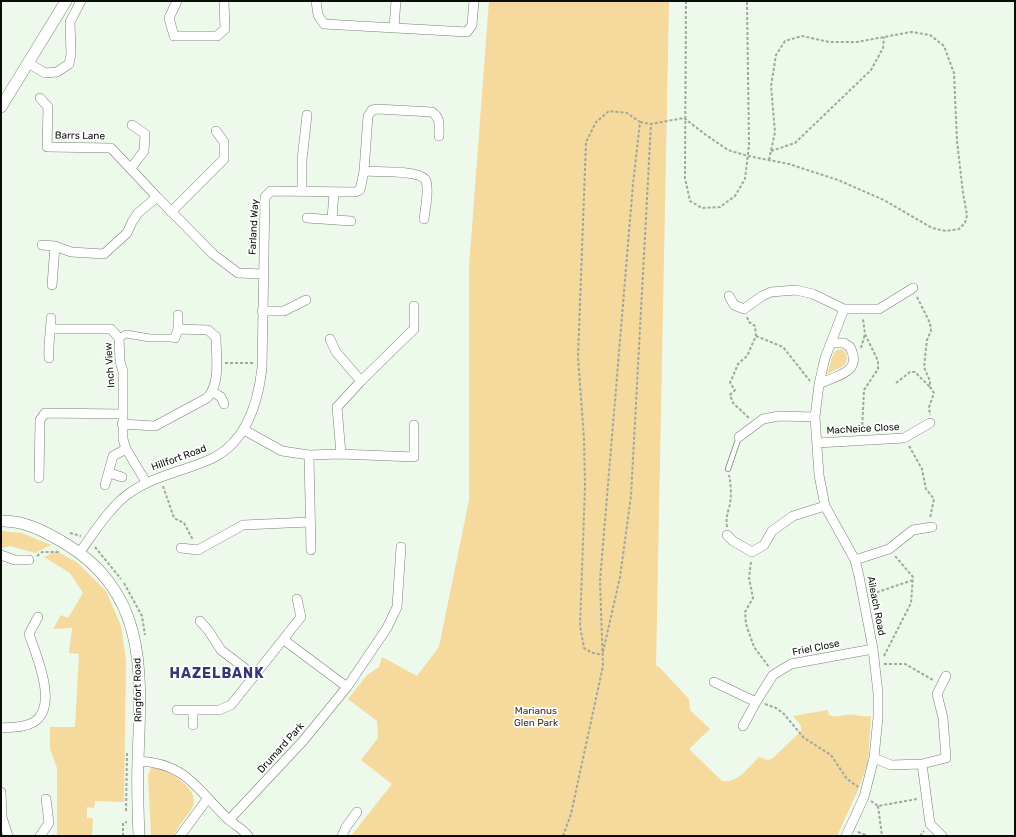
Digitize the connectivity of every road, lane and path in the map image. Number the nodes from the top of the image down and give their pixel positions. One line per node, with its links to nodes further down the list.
1 (66, 1): 12 (street)
2 (81, 1): 12 (street)
3 (177, 1): 4 (street)
4 (224, 1)
5 (316, 1): 10 (street)
6 (396, 1): 10 (street)
7 (474, 1): 10 (street)
8 (686, 1): 16 (path)
9 (747, 1): 23 (path)
10 (394, 27)
11 (884, 37): 22 (path); 22 (path); 24 (path)
12 (28, 63): 14 (street)
13 (40, 98): 25 (street, Barrs Lane)
14 (1, 107)
15 (307, 115): 27 (street)
16 (684, 118): 18 (path); 23 (path); 23 (path)
17 (640, 122): 18 (path); 110 (path); 110 (path)
18 (651, 124): 110 (path)
19 (132, 125): 25 (street)
20 (216, 130): 30 (street)
21 (439, 136): 26 (street, Farland Way)
22 (771, 151): 24 (path)
23 (748, 156): 24 (path)
24 (769, 160)
25 (131, 168): 29 (street, Barrs Lane)
26 (364, 171): 28 (street, Farland Way); 33 (street)
27 (302, 191): 28 (street, Farland Way); 37 (street, Farland Way)
28 (334, 192): 32 (street)
29 (157, 197): 30 (street, Barrs Lane); 36 (street)
30 (171, 212): 37 (street, Barrs Lane)
31 (307, 218): 32 (street)
32 (332, 219): 34 (street)
33 (424, 219)
34 (351, 221)
35 (42, 245): 36 (street)
36 (55, 246): 38 (street)
37 (263, 274): 46 (street, Hillfort Road)
38 (52, 286)
39 (913, 288): 45 (street); 61 (path)
40 (729, 296): 43 (street)
41 (306, 300): 46 (street)
42 (414, 306): 58 (street)
43 (744, 309): 44 (street); 51 (path)
44 (844, 309): 45 (street); 54 (street, Aileach Road)
45 (862, 310): 72 (path)
46 (262, 311): 57 (street, Hillfort Road)
47 (178, 315): 50 (street)
48 (51, 318): 49 (street)
49 (51, 329): 52 (street, Inch View); 55 (street)
50 (176, 333): 52 (street); 56 (street)
51 (756, 336): 60 (path); 67 (path)
52 (119, 338): 65 (street, Inch View)
53 (330, 339): 58 (street)
54 (831, 342): 60 (street, Aileach Road); 60 (street)
55 (49, 358)
56 (216, 363): 57 (path); 62 (street)
57 (262, 363): 69 (street, Hillfort Road)
58 (361, 381): 75 (street)
59 (896, 383): 61 (path)
60 (819, 384): 64 (street, Aileach Road)
61 (930, 387): 66 (path)
62 (213, 392): 63 (street); 65 (street)
63 (224, 404)
64 (815, 417): 67 (street); 73 (street, Aileach Road)
65 (122, 419): 74 (street, Inch View); 81 (street)
66 (930, 422): 71 (street, MacNeice Close)
67 (756, 424): 70 (street)
68 (414, 425): 75 (street)
69 (244, 430): 76 (street); 80 (street, Hillfort Road)
70 (739, 437): 77 (lane)
71 (904, 438): 72 (street, MacNeice Close); 87 (path)
72 (862, 439): 73 (street, MacNeice Close)
73 (817, 443): 84 (street, Aileach Road)
74 (126, 449): 78 (street); 82 (street, Inch View)
75 (341, 454): 76 (street)
76 (309, 455): 86 (street)
77 (728, 469): 89 (path)
78 (109, 473): 79 (street); 83 (street)
79 (122, 476)
80 (159, 477): 82 (street, Hillfort Road); 94 (path)
81 (39, 478)
82 (146, 482): 90 (street, Hillfort Road)
83 (106, 485)
84 (825, 506): 97 (street); 101 (street, Aileach Road)
85 (1, 521): 96 (street, Ringfort Road)
86 (310, 522): 94 (street); 95 (street)
87 (932, 527): 93 (street)
88 (70, 533): 90 (path)
89 (727, 535): 97 (street)
90 (89, 539): 96 (street, Hillfort Road); 107 (path)
91 (401, 547): 117 (street, Drumard Park)
92 (181, 548): 94 (street)
93 (889, 549): 101 (street); 102 (path)
94 (198, 550)
95 (311, 550)
96 (80, 552): 126 (street, Ringfort Road)
97 (752, 552): 112 (path)
98 (63, 553): 100 (path)
99 (1, 555): 100 (street)
100 (29, 560)
101 (855, 560): 103 (street, Aileach Road)
102 (913, 580): 103 (path); 111 (path)
103 (864, 597): 109 (street, Aileach Road)
104 (297, 599): 108 (street)
105 (38, 617): 123 (street)
106 (200, 621): 113 (street)
107 (146, 640)
108 (284, 640): 113 (street); 117 (street)
109 (873, 649): 111 (street, Aileach Road); 112 (street, Friel Close)
110 (603, 655): 146 (path)
111 (874, 662): 116 (path); 125 (street, Aileach Road)
112 (775, 674): 118 (street, Friel Close)
113 (255, 676): 120 (street)
114 (946, 676): 116 (street)
115 (714, 682): 118 (street)
116 (940, 685): 127 (street)
117 (347, 688): 136 (street, Drumard Park)
118 (756, 702): 122 (street, Friel Close); 129 (path)
119 (177, 710): 120 (street)
120 (193, 710): 121 (street)
121 (193, 725)
122 (743, 726)
123 (1, 728)
124 (127, 750): 137 (path)
125 (874, 758): 127 (street); 129 (street, Aileach Road)
126 (138, 761): 133 (street); 142 (street, Ringfort Road)
127 (922, 764): 131 (street)
128 (1, 792): 130 (street)
129 (864, 795): 134 (path); 147 (street, Aileach Road)
130 (1, 797): 139 (street)
131 (926, 797): 134 (path); 149 (street)
132 (46, 798): 140 (street)
133 (208, 798): 136 (street); 143 (street)
134 (878, 806): 148 (path)
135 (357, 812): 145 (street)
136 (229, 820): 144 (street)
137 (127, 822): 138 (path); 141 (path)
138 (128, 829)
139 (8, 836)
140 (40, 836)
141 (123, 836)
142 (139, 836)
143 (180, 836)
144 (248, 836)
145 (342, 836)
146 (563, 836)
147 (846, 836)
148 (882, 836)
149 (942, 836)

